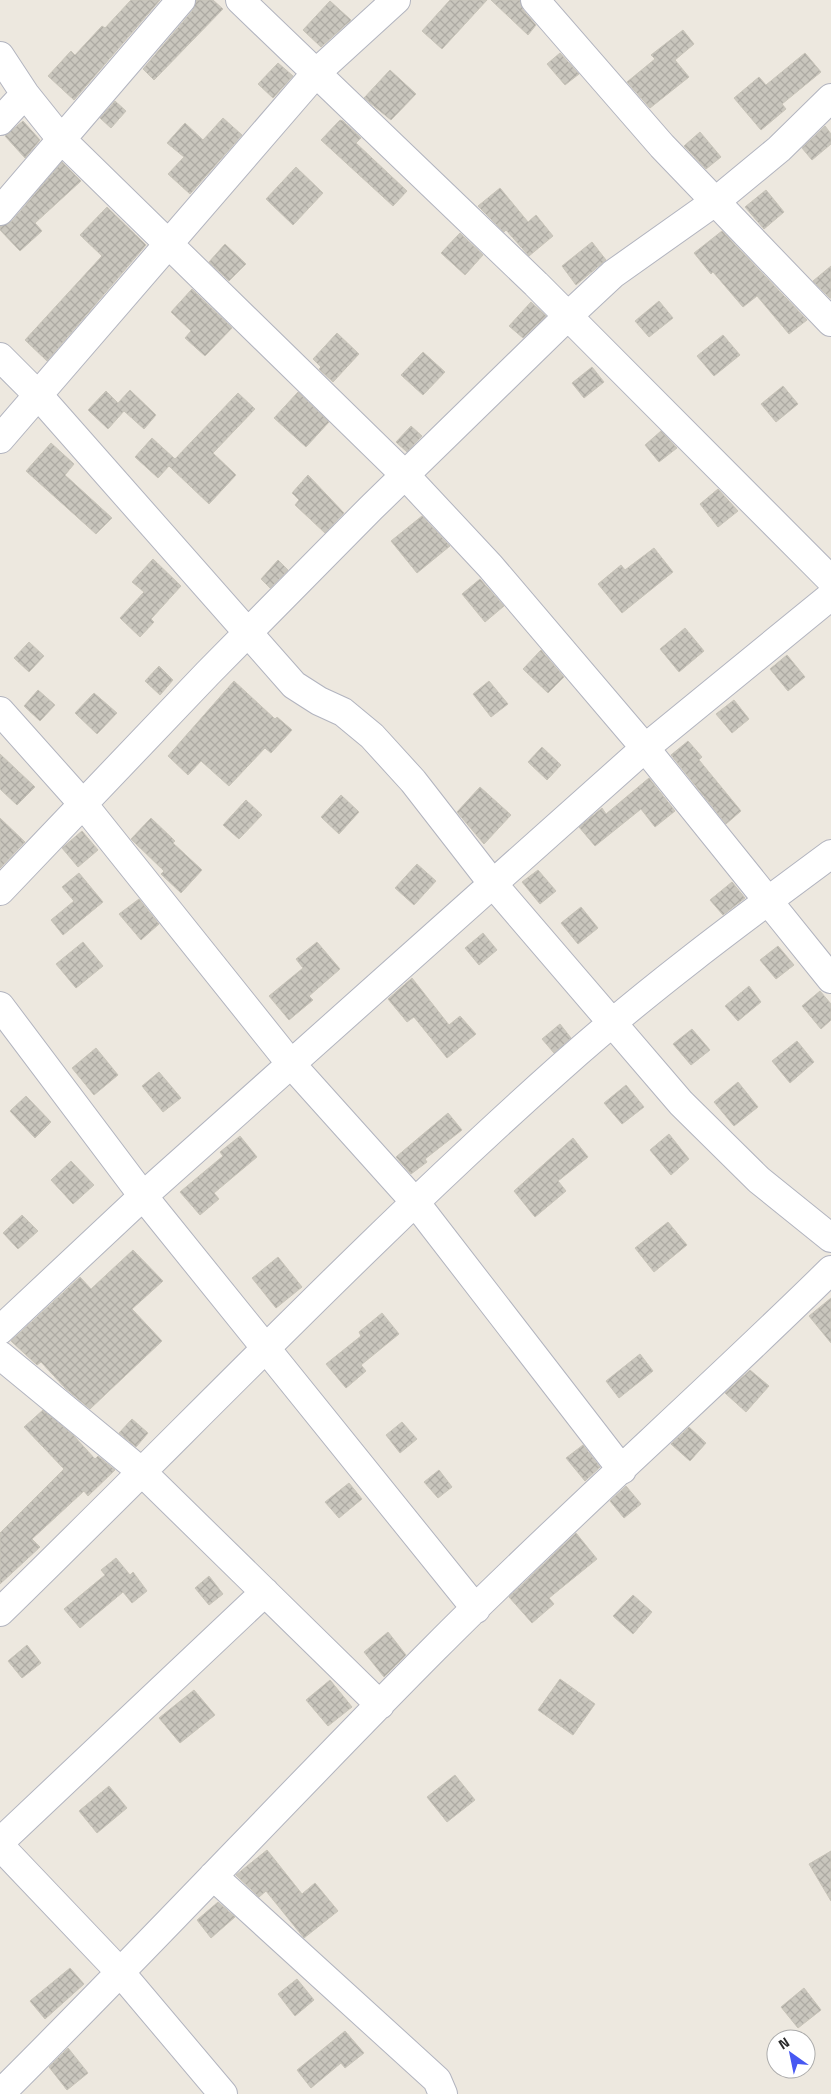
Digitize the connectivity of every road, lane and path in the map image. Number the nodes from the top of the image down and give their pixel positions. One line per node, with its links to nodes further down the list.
1 (181, 0): 10 (street)
2 (240, 0): 6 (street)
3 (396, 0): 6 (street)
4 (534, 0): 11 (street)
5 (0, 56): 7 (street)
6 (316, 73): 13 (street); 14 (street)
7 (25, 94): 9 (street); 10 (street)
8 (831, 98): 11 (street)
9 (0, 121)
10 (61, 139): 12 (street); 13 (street)
11 (716, 201): 14 (street); 15 (street)
12 (0, 211)
13 (170, 244): 17 (street); 19 (street)
14 (568, 316): 19 (street); 20 (street)
15 (831, 322)
16 (0, 356): 17 (street)
17 (39, 396): 18 (street); 22 (street)
18 (0, 439)
19 (405, 475): 22 (street); 24 (street)
20 (826, 564)
21 (831, 596): 24 (street)
22 (248, 632): 25 (street); 27 (street)
23 (0, 710): 25 (street)
24 (645, 748): 27 (street); 29 (street)
25 (83, 804): 28 (street); 33 (street)
26 (831, 854): 29 (street)
27 (493, 884): 32 (street); 33 (street)
28 (0, 891)
29 (768, 900): 30 (street); 32 (street)
30 (831, 979)
31 (0, 1006): 34 (street)
32 (614, 1023): 35 (street); 36 (street)
33 (291, 1064): 34 (street); 35 (street)
34 (143, 1196): 38 (street); 39 (street)
35 (415, 1202): 39 (street); 41 (street)
36 (831, 1238)
37 (831, 1270): 41 (street)
38 (0, 1330)
39 (266, 1348): 42 (street); 44 (street)
40 (0, 1355): 42 (street)
41 (622, 1470): 44 (street)
42 (142, 1472): 43 (street); 45 (street)
43 (265, 1592): 46 (street); 47 (street)
44 (476, 1609): 46 (street)
45 (0, 1612)
46 (380, 1705): 49 (street)
47 (0, 1842)
48 (0, 1846): 50 (street)
49 (213, 1876): 50 (street); 53 (street)
50 (120, 1972): 51 (street); 52 (street)
51 (0, 2094)
52 (222, 2094)
53 (443, 2094)

